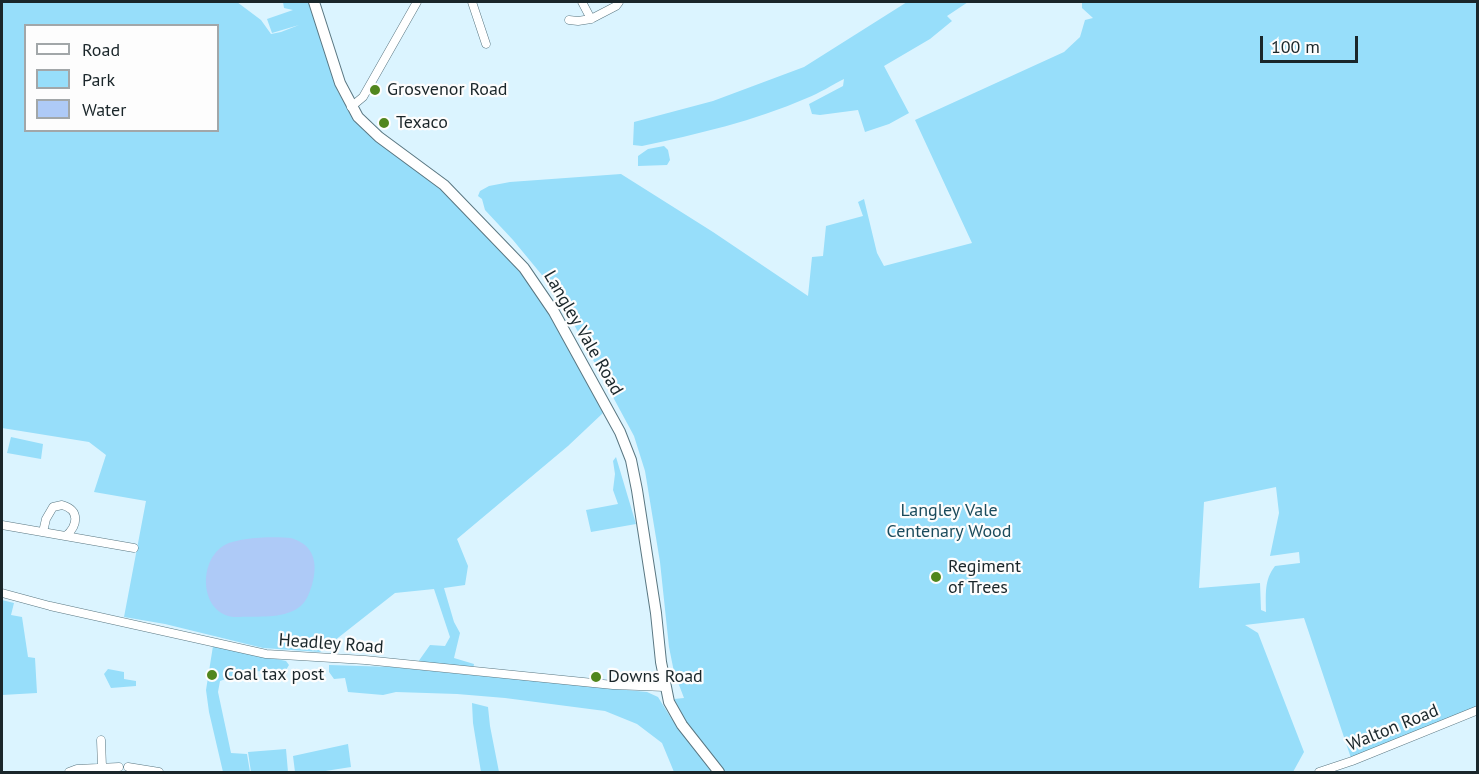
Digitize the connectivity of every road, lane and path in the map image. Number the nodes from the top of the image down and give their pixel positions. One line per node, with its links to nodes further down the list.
1 (317, 2): 9 (street, Langley Vale Road)
2 (417, 2): 9 (street)
3 (472, 2): 8 (street)
4 (582, 2): 6 (street)
5 (619, 2): 6 (street)
6 (591, 19): 7 (street)
7 (569, 20)
8 (486, 44)
9 (351, 107): 15 (street, Langley Vale Road)
10 (2, 525): 11 (street)
11 (43, 532): 12 (street); 12 (street)
12 (66, 536): 13 (street)
13 (134, 548)
14 (2, 593): 15 (street, Headley Road)
15 (665, 687): 21 (street)
16 (1478, 710): 22 (street, Walton Road)
17 (101, 740): 18 (street)
18 (102, 767): 19 (street); 20 (street)
19 (69, 772)
20 (159, 772)
21 (719, 772)
22 (1319, 772)

